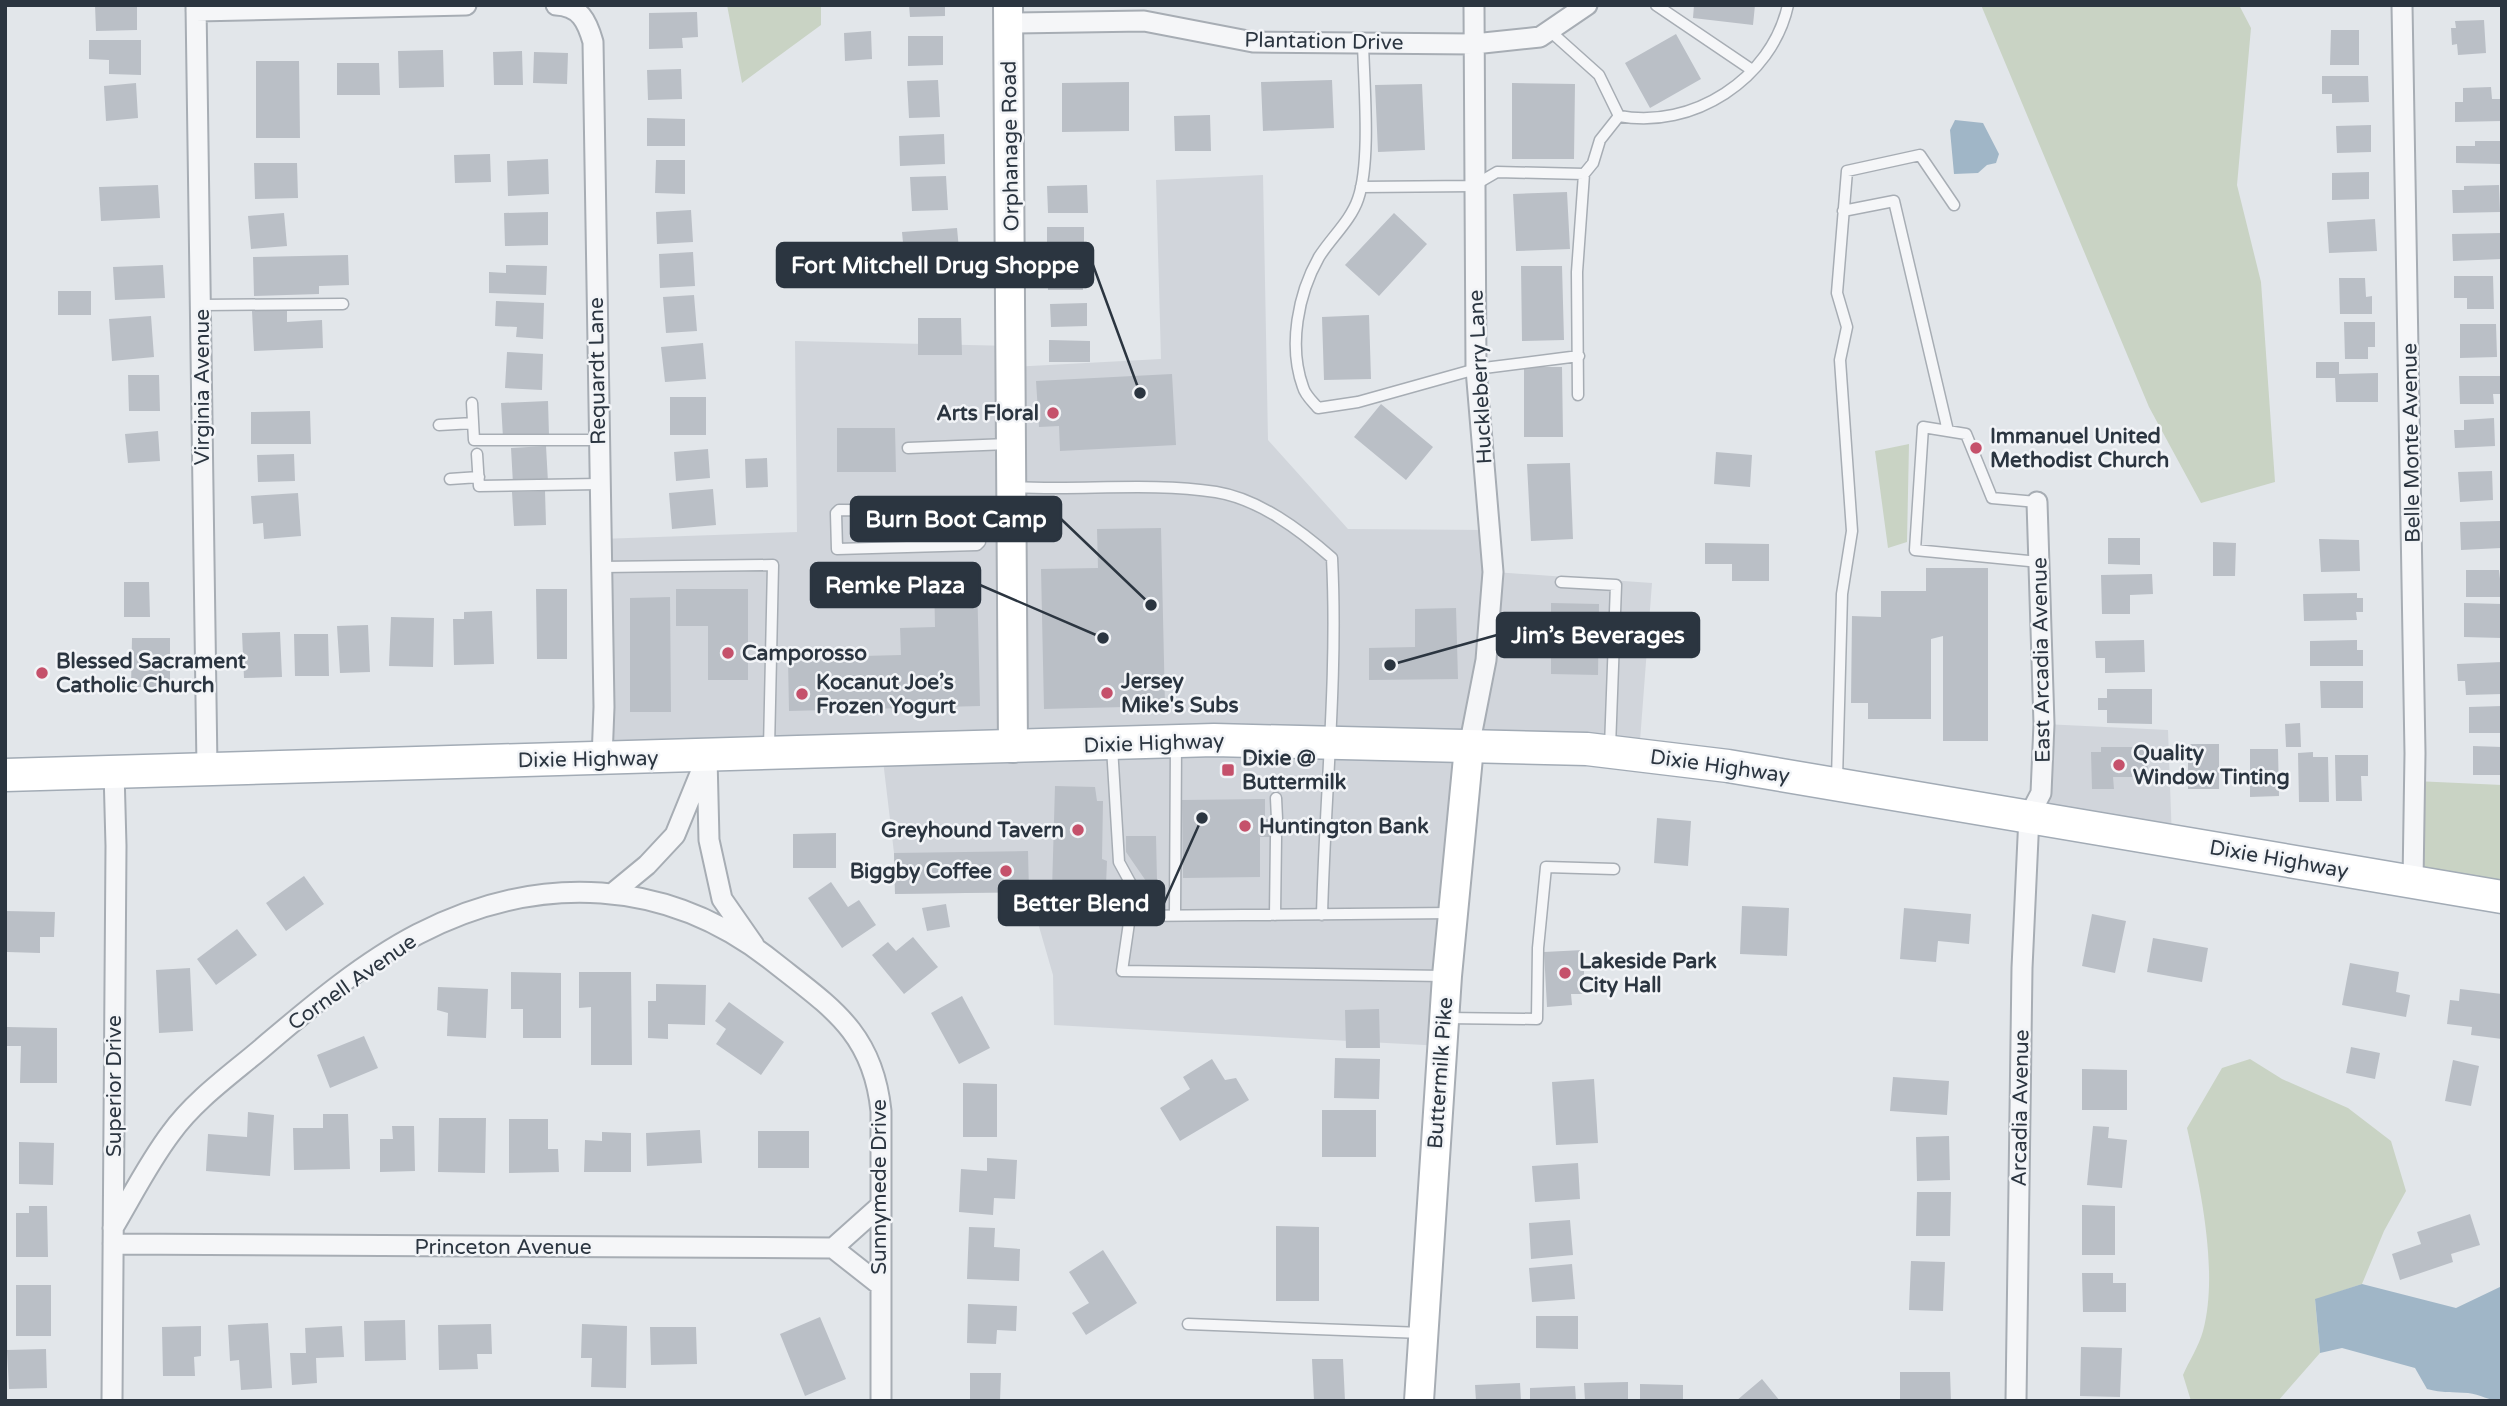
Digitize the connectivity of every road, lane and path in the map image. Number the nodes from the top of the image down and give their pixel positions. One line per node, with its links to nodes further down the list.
1 (466, 5): 8 (street)
2 (556, 5): 29 (street, Requardt Lane)
3 (1474, 5): 12 (street, Huckleberry Lane)
4 (1587, 5): 10 (street)
5 (1656, 5): 13 (lane)
6 (1788, 5): 13 (lane)
7 (2402, 5): 60 (street, Belle Monte Avenue)
8 (196, 8): 21 (street, Virginia Avenue)
9 (1008, 14): 11 (street, Plantation Drive); 30 (main road, Orphanage Road)
10 (1550, 32): 12 (street, Plantation Drive); 14 (lane)
11 (1363, 43): 12 (street, Plantation Drive); 17 (lane)
12 (1474, 44): 16 (street, Huckleberry Lane)
13 (1752, 70): 14 (lane)
14 (1619, 116): 15 (lane)
15 (1584, 174): 16 (lane); 22 (lane)
16 (1473, 186): 17 (lane); 23 (street, Huckleberry Lane)
17 (1361, 187): 23 (lane)
18 (1954, 205): 19 (lane)
19 (1843, 211): 28 (lane); 54 (lane)
20 (343, 304): 21 (lane)
21 (202, 305): 51 (street, Virginia Avenue)
22 (1579, 356): 23 (lane); 24 (lane)
23 (1476, 369): 45 (street, Huckleberry Lane)
24 (1578, 395)
25 (472, 403): 26 (lane)
26 (473, 423): 27 (lane); 29 (lane)
27 (439, 425)
28 (1948, 431): 37 (lane); 39 (lane)
29 (599, 440): 35 (street, Requardt Lane)
30 (1012, 444): 31 (lane); 36 (main road, Orphanage Road)
31 (908, 448)
32 (477, 454): 33 (lane)
33 (479, 477): 34 (lane); 35 (lane)
34 (450, 479)
35 (599, 484): 40 (street, Requardt Lane)
36 (1012, 499): 38 (lane); 43 (lane); 46 (main road, Orphanage Road)
37 (2037, 502): 39 (street, East Arcadia Avenue)
38 (979, 510): 38 (lane)
39 (2040, 562): 56 (street, East Arcadia Avenue)
40 (601, 567): 48 (lane); 50 (street, Requardt Lane)
41 (1561, 582): 47 (lane)
42 (1177, 742): 43 (main road, Dixie Highway); 44 (main road, Dixie Highway); 65 (lane)
43 (1333, 743): 45 (main road, Dixie Highway); 67 (lane)
44 (1111, 744): 46 (main road, Dixie Highway); 68 (lane)
45 (1469, 747): 47 (main road, Dixie Highway); 64 (main road, Buttermilk Pike)
46 (1013, 748): 48 (main road, Dixie Highway)
47 (1609, 751): 54 (main road, Dixie Highway)
48 (769, 755): 49 (main road, Dixie Highway)
49 (707, 757): 50 (main road, Dixie Highway); 61 (street); 69 (street)
50 (602, 759): 51 (main road, Dixie Highway)
51 (207, 768): 52 (main road, Dixie Highway)
52 (114, 771): 53 (main road, Dixie Highway); 73 (street, Superior Drive)
53 (5, 775)
54 (1836, 784): 56 (main road, Dixie Highway)
55 (1276, 798): 57 (lane)
56 (2029, 816): 60 (main road, Dixie Highway); 81 (street, Arcadia Avenue)
57 (1277, 819)
58 (1276, 837): 66 (lane)
59 (1614, 869): 71 (lane)
60 (2413, 882): 62 (main road, Dixie Highway)
61 (613, 893): 63 (street, Cornell Avenue); 73 (street, Cornell Avenue)
62 (2502, 897)
63 (675, 906): 69 (street, Sunnymede Drive)
64 (1452, 913): 67 (lane); 70 (main road, Buttermilk Pike)
65 (1175, 915): 66 (lane); 68 (lane)
66 (1275, 915): 67 (lane)
67 (1322, 915)
68 (1130, 916): 70 (lane)
69 (757, 948): 72 (street, Sunnymede Drive)
70 (1447, 976): 71 (main road, Buttermilk Pike)
71 (1445, 1018): 77 (main road, Buttermilk Pike)
72 (880, 1206): 74 (street); 75 (street, Sunnymede Drive)
73 (113, 1236): 74 (street, Princeton Avenue); 78 (street, Superior Drive)
74 (833, 1248): 75 (street)
75 (880, 1285): 79 (street, Sunnymede Drive)
76 (1188, 1324): 77 (lane)
77 (1423, 1334): 80 (main road, Buttermilk Pike)
78 (112, 1401)
79 (881, 1401)
80 (1419, 1401)
81 (2016, 1401)

